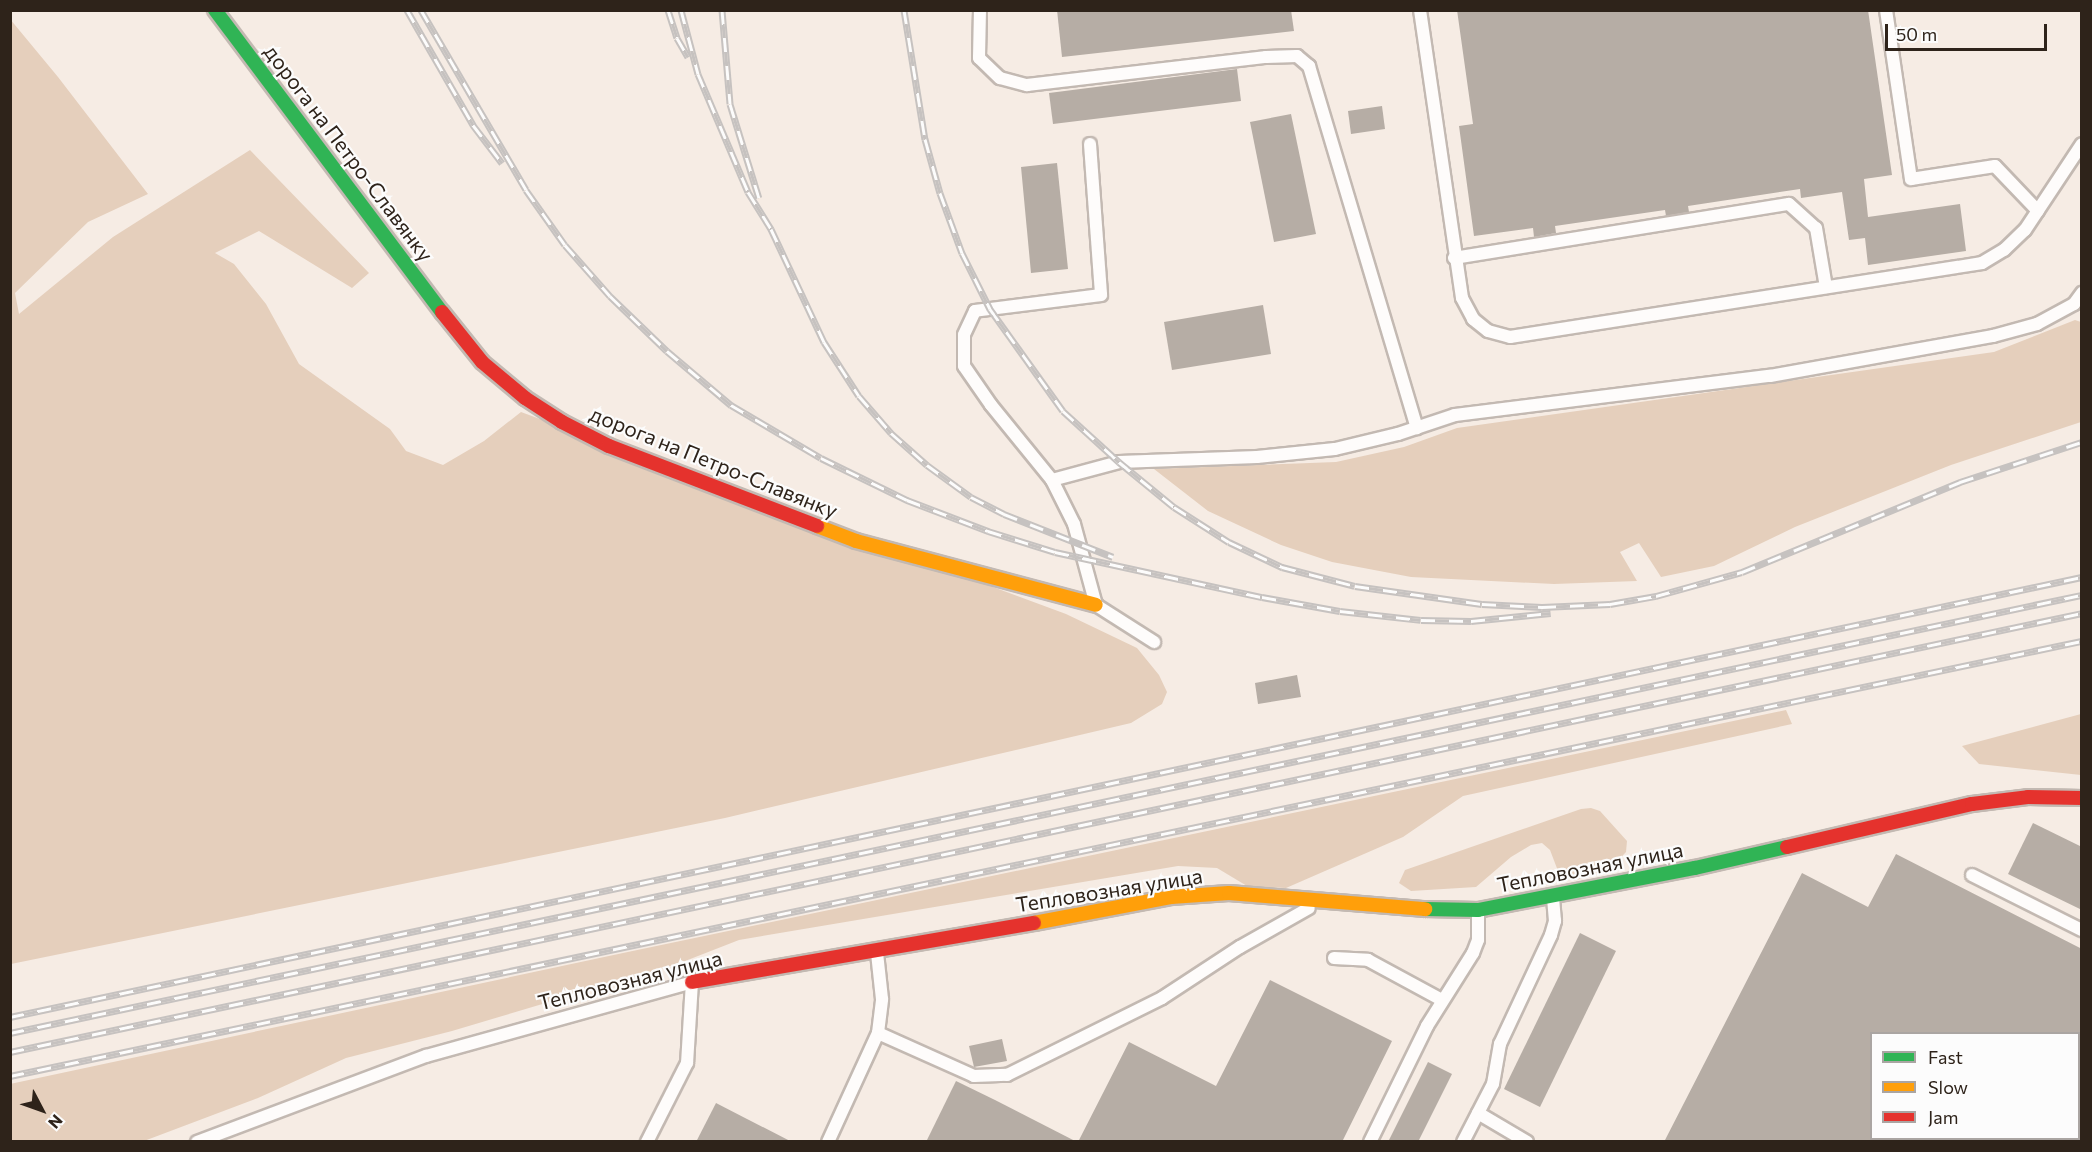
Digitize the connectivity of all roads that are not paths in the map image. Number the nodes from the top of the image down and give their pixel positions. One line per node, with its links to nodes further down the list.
1 (215, 10): 14 (street, дорога на Петро-Славянку)
2 (980, 10): 12 (lane)
3 (1420, 10): 8 (lane)
4 (1886, 10): 7 (lane)
5 (1090, 144): 13 (lane)
6 (2082, 144): 7 (lane)
7 (2038, 211): 9 (lane)
8 (1454, 258): 9 (lane); 9 (lane)
9 (1826, 287)
10 (2082, 293): 11 (lane)
11 (2078, 305): 12 (lane)
12 (1417, 428): 13 (lane)
13 (1052, 480): 14 (lane)
14 (1096, 605): 15 (lane)
15 (1154, 642)
16 (2082, 798): 18 (street, Тепловозная улица)
17 (1972, 875): 21 (lane)
18 (1553, 897): 20 (street, Тепловозная улица); 27 (lane)
19 (1323, 900): 20 (street, Тепловозная улица); 22 (street, Тепловозная улица); 26 (lane)
20 (1478, 910): 25 (lane)
21 (2082, 930)
22 (877, 952): 24 (street, Тепловозная улица); 26 (lane)
23 (1334, 958): 25 (lane)
24 (692, 982): 28 (lane, Тепловозная улица); 29 (lane)
25 (1442, 1000): 31 (lane)
26 (878, 1033): 30 (lane)
27 (1478, 1113): 32 (lane); 33 (lane)
28 (197, 1142)
29 (647, 1142)
30 (828, 1142)
31 (1370, 1142)
32 (1463, 1142)
33 (1527, 1142)

